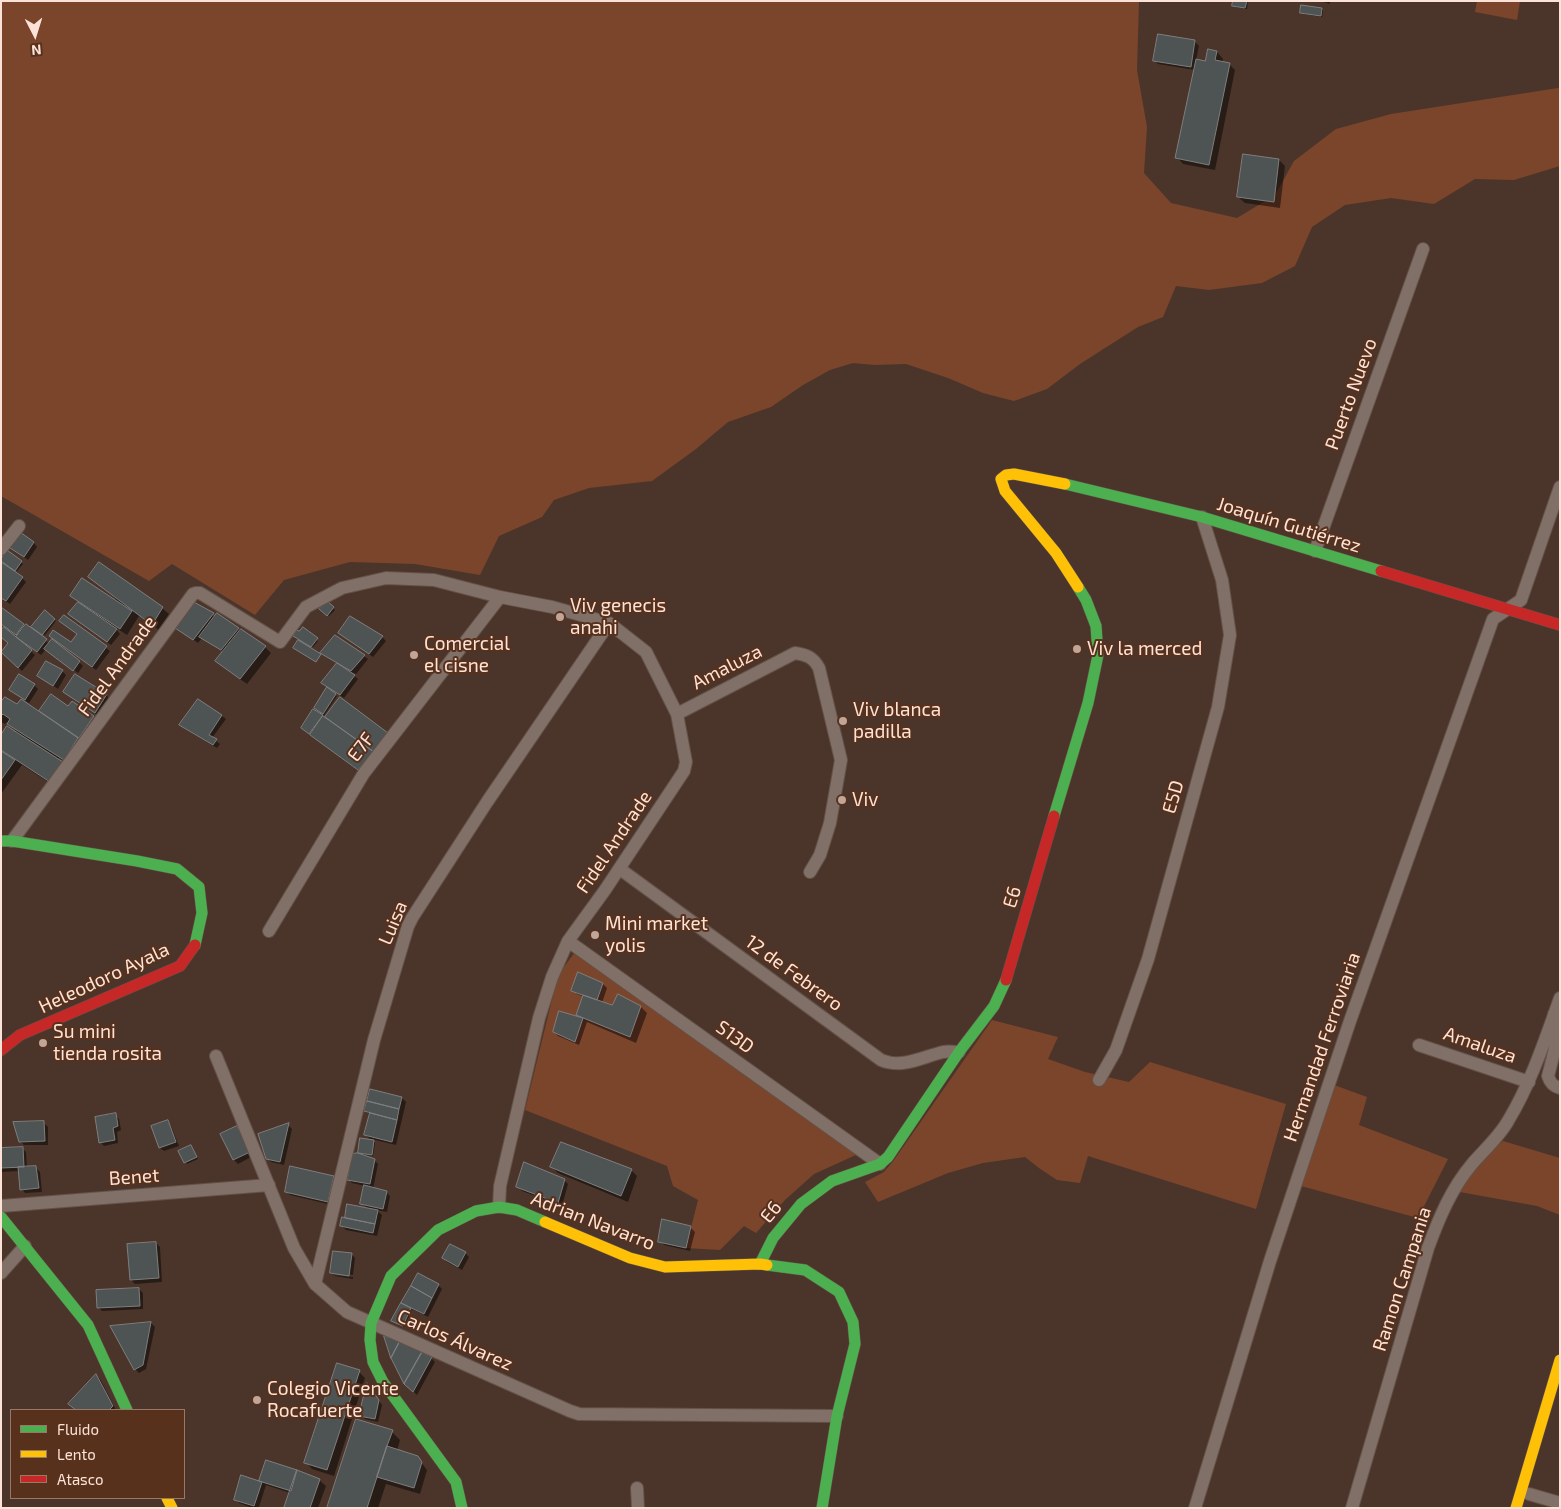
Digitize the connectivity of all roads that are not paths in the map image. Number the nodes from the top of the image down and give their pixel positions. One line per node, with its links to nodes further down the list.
1 (1423, 249): 7 (street, Puerto Nuevo)
2 (1006, 475): 4 (street, Joaquín Gutiérrez); 22 (street, E6)
3 (1560, 488): 9 (street)
4 (1202, 517): 7 (street, Joaquín Gutiérrez); 24 (street, E5D)
5 (19, 526): 6 (street)
6 (1, 550)
7 (1315, 551): 9 (street, Joaquín Gutiérrez)
8 (500, 597): 10 (street, Fidel Andrade); 13 (street, Fidel Andrade); 16 (street, E7F)
9 (1507, 609): 11 (street, Joaquín Gutiérrez); 46 (street, Hermandad Ferroviaria)
10 (609, 623): 12 (street, Fidel Andrade); 35 (street, Luisa)
11 (1560, 625)
12 (677, 714): 14 (street, Fidel Andrade); 15 (street, Amaluza)
13 (6, 841): 21 (street, Heleodoro Ayala)
14 (620, 868): 17 (street, Fidel Andrade); 22 (street, 12 de Febrero)
15 (810, 872)
16 (269, 931)
17 (568, 941): 27 (street, S13D); 30 (street, Fidel Andrade)
18 (1560, 998): 19 (street, Ramon Campania)
19 (1554, 1014): 25 (street, Ramon Campania); 26 (street)
20 (1419, 1045): 25 (street, Amaluza)
21 (1, 1050)
22 (959, 1052): 27 (street, E6)
23 (216, 1056): 28 (street, Carlos Álvarez)
24 (1099, 1080)
25 (1529, 1082): 47 (street, Ramon Campania)
26 (1560, 1088)
27 (880, 1164): 33 (street, E6)
28 (269, 1185): 29 (street, Benet); 35 (street, Carlos Álvarez)
29 (1, 1206)
30 (499, 1207): 33 (street, Adrian Navarro); 36 (street, Adrian Navarro)
31 (1, 1217): 32 (street)
32 (25, 1246): 34 (street); 38 (street)
33 (760, 1264): 39 (street, Adrian Navarro)
34 (1, 1273)
35 (315, 1284): 36 (street, Carlos Álvarez)
36 (371, 1323): 39 (street, Carlos Álvarez); 43 (street)
37 (1560, 1360): 48 (street)
38 (127, 1409)
39 (838, 1416): 45 (street, Adrian Navarro)
40 (637, 1488): 44 (street)
41 (1528, 1494): 42 (street)
42 (1560, 1504)
43 (462, 1508)
44 (638, 1508)
45 (822, 1508)
46 (1195, 1508)
47 (1352, 1508)
48 (1516, 1508)

